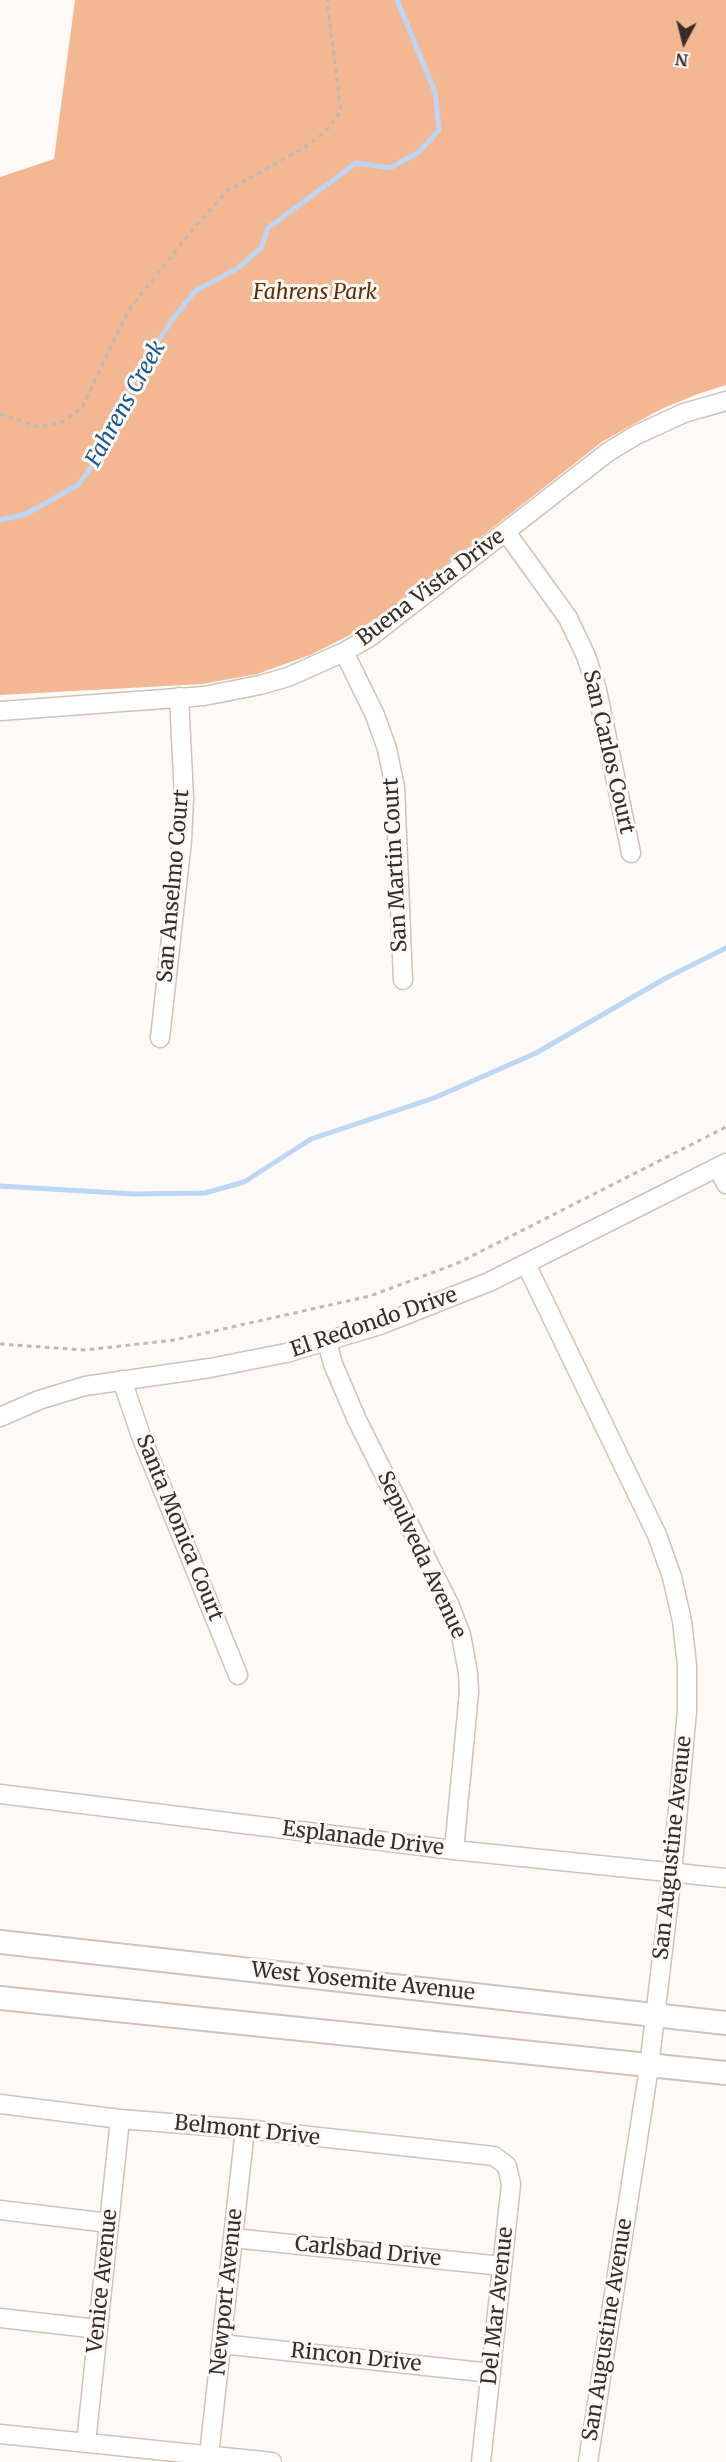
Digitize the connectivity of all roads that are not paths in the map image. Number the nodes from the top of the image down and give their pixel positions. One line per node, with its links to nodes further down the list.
1 (726, 401): 2 (street, Buena Vista Drive)
2 (506, 532): 3 (street, Buena Vista Drive); 6 (street, San Carlos Court)
3 (344, 652): 4 (street, Buena Vista Drive); 7 (street, San Martin Court)
4 (178, 697): 5 (street, Buena Vista Drive); 8 (street, San Anselmo Court)
5 (0, 711)
6 (631, 853)
7 (403, 980)
8 (160, 1038)
9 (722, 1165): 10 (street); 11 (street, El Redondo Drive)
10 (726, 1184)
11 (526, 1264): 12 (street, El Redondo Drive); 18 (street, San Augustine Avenue)
12 (327, 1342): 13 (street, El Redondo Drive); 17 (street, Sepulveda Avenue)
13 (122, 1380): 14 (street, El Redondo Drive); 15 (street, Santa Monica Court)
14 (0, 1417)
15 (238, 1675)
16 (0, 1794): 17 (street, Esplanade Drive)
17 (454, 1850): 18 (street, Esplanade Drive)
18 (672, 1874): 19 (street, Esplanade Drive); 22 (street, San Augustine Avenue)
19 (726, 1878)
20 (0, 1942): 22 (main road, West Yosemite Avenue)
21 (0, 1998): 24 (main road)
22 (655, 2016): 23 (main road, West Yosemite Avenue); 24 (street, San Augustine Avenue)
23 (726, 2023)
24 (649, 2067): 25 (main road); 43 (street, San Augustine Avenue)
25 (726, 2073)
26 (0, 2104): 27 (street, Belmont Drive)
27 (120, 2119): 28 (street, Belmont Drive); 31 (street, Venice Avenue)
28 (245, 2129): 29 (street, Belmont Drive); 32 (street, Newport Avenue)
29 (494, 2156): 33 (street, Del Mar Avenue)
30 (0, 2210): 31 (street)
31 (109, 2223): 35 (street, Venice Avenue)
32 (233, 2238): 33 (street, Carlsbad Drive); 36 (street, Newport Avenue)
33 (502, 2266): 37 (street, Del Mar Avenue)
34 (0, 2318): 35 (street)
35 (98, 2329): 39 (street, Venice Avenue)
36 (221, 2344): 37 (street, Rincon Drive); 40 (street, Newport Avenue)
37 (491, 2373): 42 (street, Del Mar Avenue)
38 (0, 2434): 39 (street)
39 (86, 2443): 40 (street)
40 (209, 2455): 41 (street)
41 (272, 2462)
42 (481, 2462)
43 (588, 2462)

